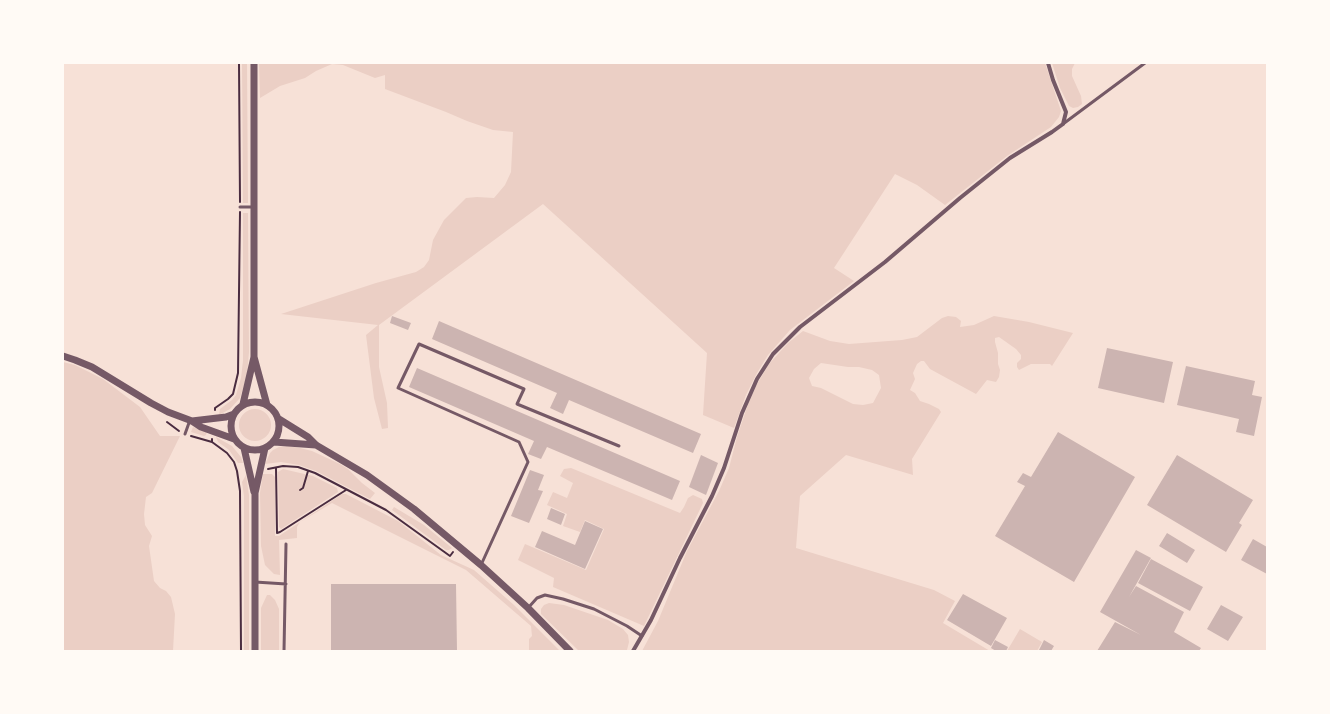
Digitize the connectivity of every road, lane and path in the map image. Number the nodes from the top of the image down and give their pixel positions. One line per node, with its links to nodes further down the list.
1 (239, 63): 6 (path)
2 (254, 63): 7 (street)
3 (1048, 63): 5 (street)
4 (1145, 63): 5 (lane)
5 (1063, 124): 36 (street)
6 (240, 208): 7 (lane); 13 (path)
7 (254, 208): 9 (street)
8 (63, 356): 15 (street)
9 (254, 356): 10 (street); 11 (street)
10 (243, 404): 11 (street); 12 (street)
11 (267, 405): 14 (street)
12 (234, 414): 15 (street); 18 (street)
13 (214, 415)
14 (278, 419): 19 (street); 20 (street)
15 (191, 421): 16 (lane); 18 (street)
16 (185, 434)
17 (213, 434): 37 (path)
18 (234, 439): 22 (street)
19 (274, 442): 20 (street); 23 (street)
20 (316, 445): 31 (street)
21 (619, 446): 32 (lane)
22 (244, 448): 23 (street); 29 (street)
23 (265, 448): 29 (street)
24 (276, 468): 25 (path); 26 (path); 28 (path)
25 (264, 470)
26 (308, 471): 27 (path); 28 (path)
27 (300, 490)
28 (346, 490): 31 (path)
29 (255, 493): 33 (street)
30 (286, 544): 34 (lane)
31 (458, 546): 32 (street)
32 (480, 565): 35 (street)
33 (255, 582): 34 (lane); 38 (street)
34 (286, 584): 39 (lane)
35 (528, 608): 36 (lane); 40 (street)
36 (642, 637): 41 (street)
37 (241, 651)
38 (255, 651)
39 (284, 651)
40 (570, 651)
41 (633, 651)

